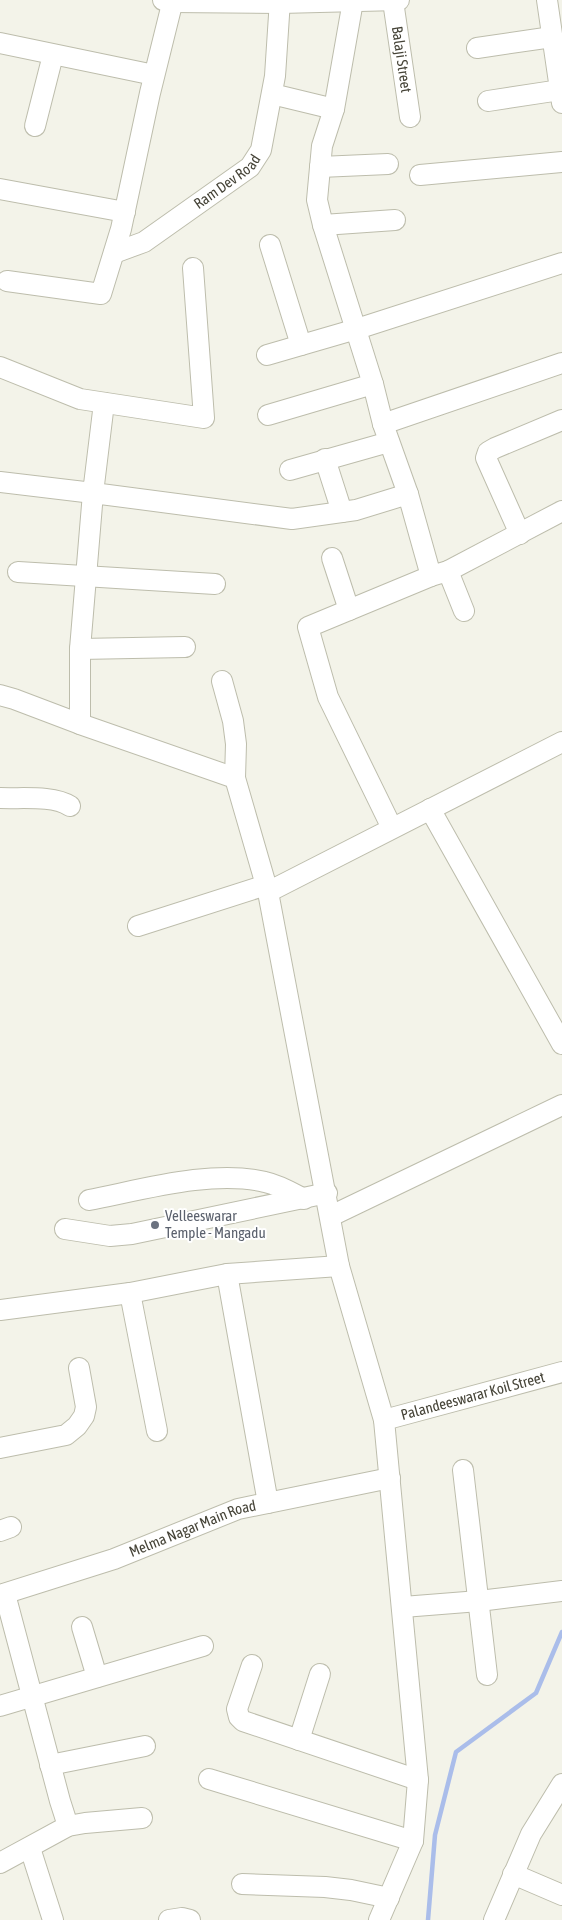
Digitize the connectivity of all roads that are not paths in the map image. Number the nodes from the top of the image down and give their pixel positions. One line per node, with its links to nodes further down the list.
1 (396, 0): 5 (street); 15 (street, Balaji Street)
2 (547, 0): 6 (street)
3 (169, 1): 4 (street); 10 (street)
4 (280, 1): 5 (street); 11 (street, Ram Dev Road)
5 (353, 1): 14 (street)
6 (552, 38): 8 (street); 12 (street)
7 (0, 43): 9 (street)
8 (477, 48)
9 (53, 55): 10 (street); 16 (street)
10 (154, 76): 22 (street)
11 (272, 94): 14 (street); 26 (street, Ram Dev Road)
12 (561, 96): 13 (street)
13 (488, 101)
14 (334, 109): 19 (street)
15 (410, 117)
16 (35, 126)
17 (562, 162): 20 (street)
18 (388, 164): 19 (street)
19 (320, 167): 24 (street)
20 (420, 175)
21 (0, 190): 22 (street)
22 (125, 212): 26 (street)
23 (395, 220): 24 (street)
24 (323, 225): 30 (street)
25 (270, 245): 31 (street)
26 (114, 253): 29 (street)
27 (562, 263): 30 (street)
28 (193, 268): 36 (street)
29 (8, 281)
30 (356, 330): 31 (street); 35 (street)
31 (300, 345): 32 (street)
32 (267, 355)
33 (562, 363): 39 (street)
34 (0, 367): 36 (street)
35 (373, 384): 37 (street); 39 (street)
36 (104, 403): 43 (street)
37 (268, 415)
38 (562, 420): 47 (street)
39 (386, 433): 40 (street); 44 (street)
40 (326, 459): 41 (street); 46 (street)
41 (290, 470)
42 (0, 482): 43 (street)
43 (93, 494): 46 (street); 51 (street)
44 (408, 494): 46 (street); 50 (street)
45 (562, 511): 47 (street)
46 (342, 512)
47 (520, 534): 50 (street)
48 (332, 558): 53 (street)
49 (18, 572): 51 (street)
50 (439, 574): 53 (street); 54 (street)
51 (85, 577): 52 (street); 56 (street)
52 (215, 584)
53 (349, 610): 65 (street)
54 (464, 611)
55 (185, 647): 56 (street)
56 (80, 649): 59 (street)
57 (222, 681): 61 (street)
58 (0, 695): 59 (street)
59 (80, 724): 61 (street)
60 (562, 742): 64 (street)
61 (235, 778): 66 (street)
62 (0, 798): 63 (street)
63 (70, 806)
64 (430, 809): 65 (street); 68 (street)
65 (392, 828): 66 (street)
66 (267, 889): 67 (street); 70 (street)
67 (138, 926)
68 (562, 1044)
69 (562, 1105): 73 (street)
70 (326, 1193): 71 (street); 73 (street)
71 (304, 1199): 72 (street); 74 (street)
72 (88, 1200)
73 (331, 1216): 75 (street)
74 (65, 1229)
75 (339, 1266): 76 (street); 81 (street)
76 (227, 1274): 77 (street); 86 (street)
77 (130, 1293): 78 (street); 82 (street)
78 (0, 1310)
79 (79, 1368): 83 (street)
80 (562, 1372): 81 (street, Palandeeswarar Koil Street)
81 (384, 1420): 85 (street)
82 (157, 1432)
83 (0, 1448)
84 (463, 1470): 89 (street)
85 (390, 1478): 86 (street, Melma Nagar Main Road); 90 (street)
86 (268, 1503): 88 (street, Melma Nagar Main Road)
87 (562, 1591): 89 (street)
88 (2, 1594): 97 (street)
89 (479, 1601): 90 (street); 95 (street)
90 (403, 1607): 103 (street)
91 (82, 1627): 96 (street)
92 (203, 1646): 96 (street)
93 (252, 1665): 99 (street)
94 (320, 1674): 99 (street)
95 (487, 1675)
96 (97, 1677): 97 (street)
97 (32, 1696): 98 (street); 101 (street)
98 (0, 1706)
99 (299, 1740): 103 (street)
100 (145, 1746): 101 (street)
101 (50, 1765): 106 (street)
102 (209, 1779): 107 (street)
103 (418, 1780): 107 (street)
104 (562, 1784): 110 (street)
105 (142, 1818): 106 (street)
106 (68, 1826): 108 (street)
107 (413, 1841): 113 (street)
108 (30, 1848): 109 (street); 114 (street)
109 (0, 1864)
110 (514, 1874): 112 (street); 118 (street)
111 (242, 1884): 113 (street)
112 (562, 1895)
113 (389, 1898): 117 (street)
114 (53, 1920)
115 (169, 1920): 116 (street)
116 (190, 1920)
117 (380, 1920)
118 (494, 1920)

